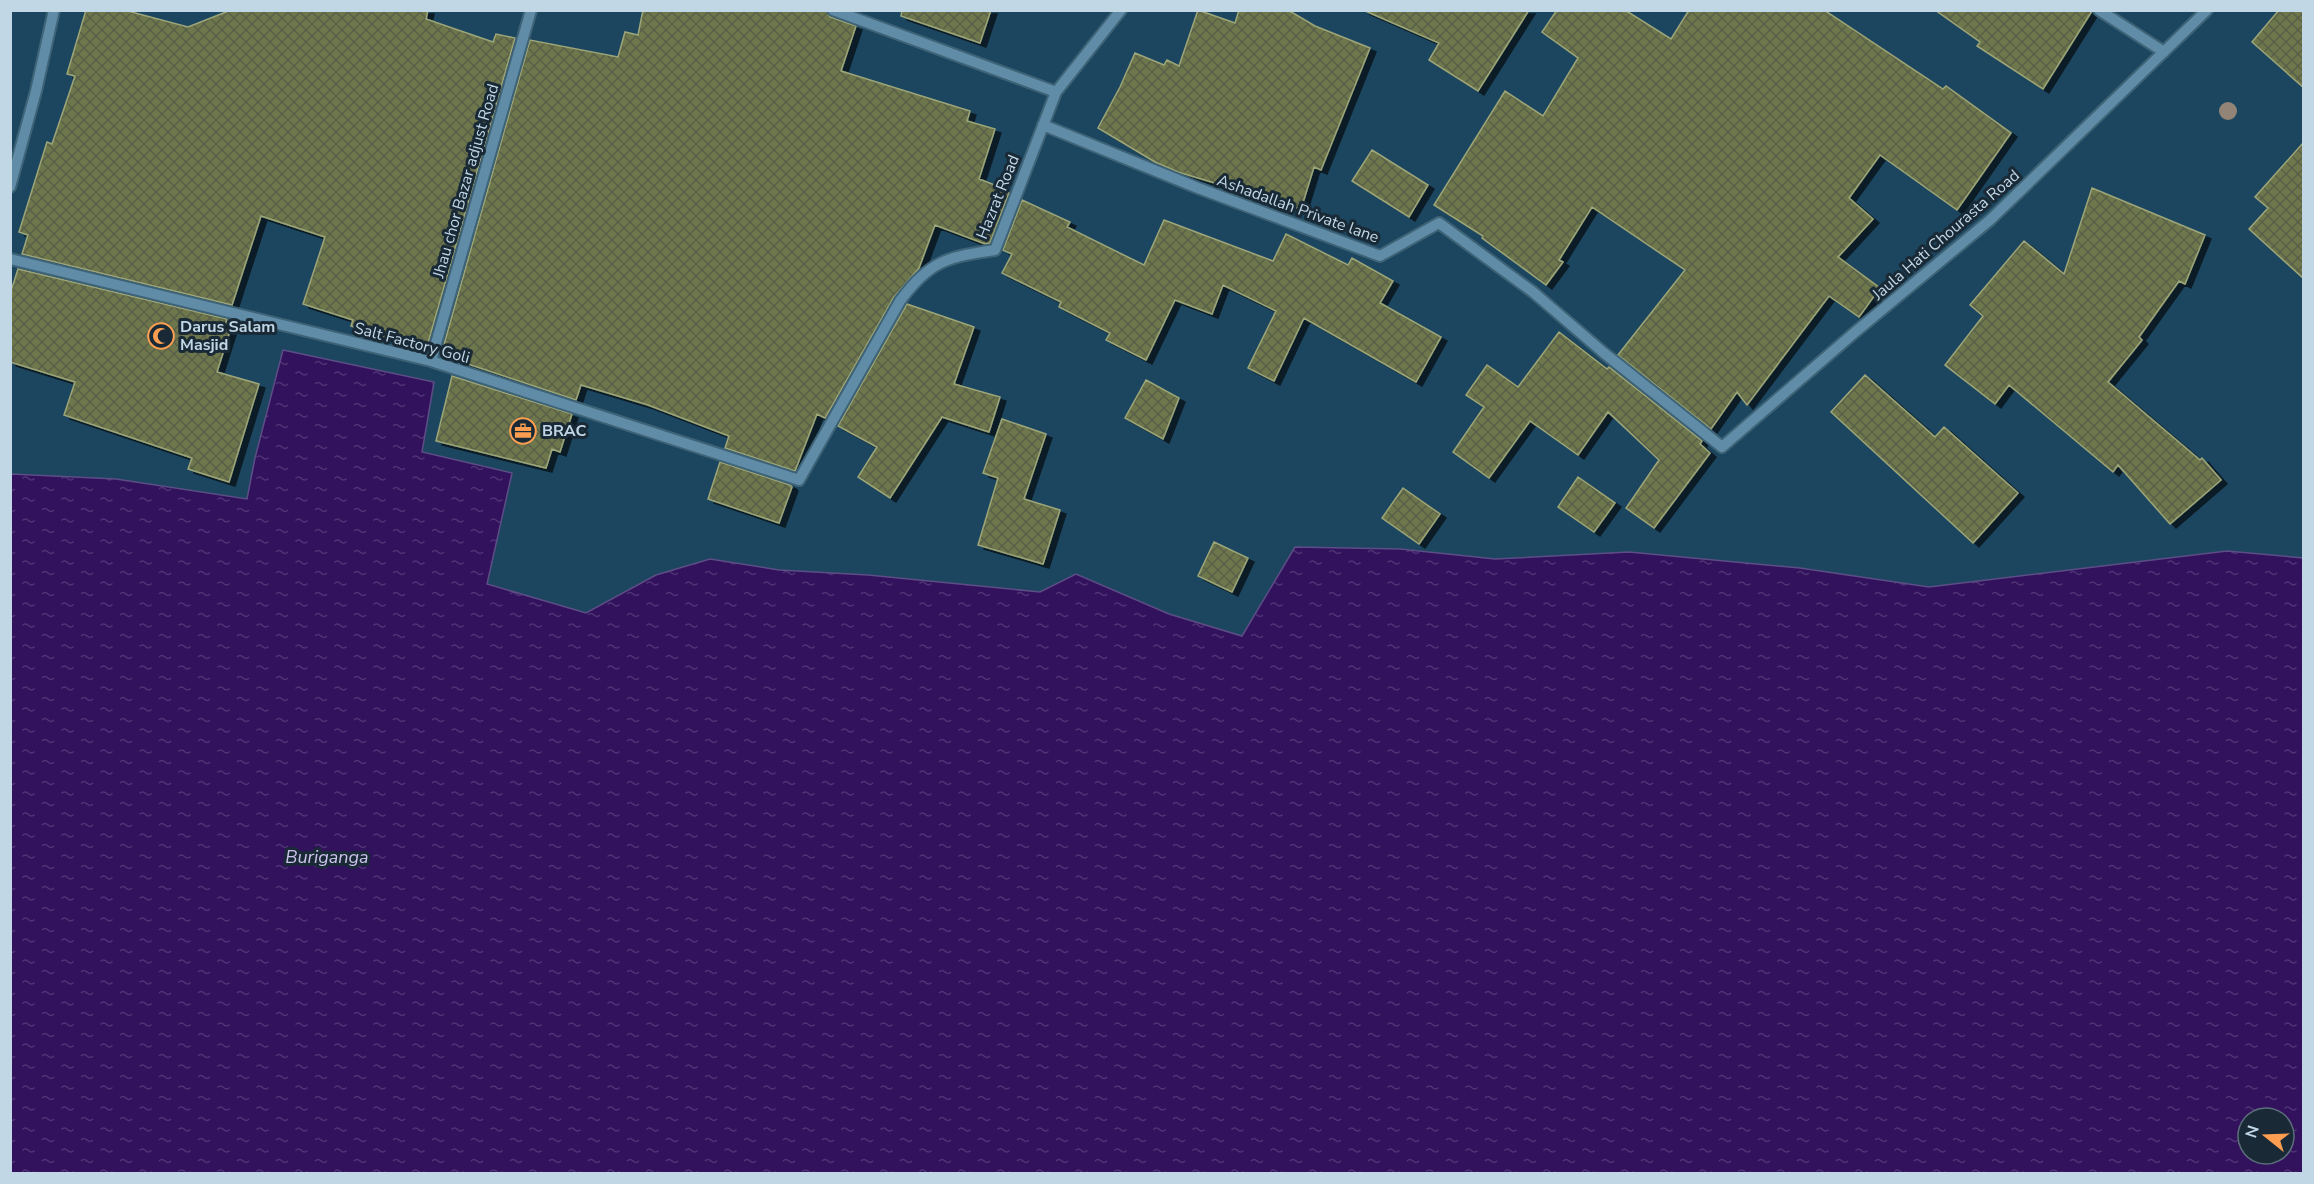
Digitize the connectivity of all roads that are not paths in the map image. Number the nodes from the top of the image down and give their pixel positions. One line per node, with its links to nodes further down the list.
1 (54, 10): 10 (street)
2 (531, 10): 12 (street, Jhau chor Bazar adjust Road)
3 (833, 10): 8 (street)
4 (1121, 10): 8 (street, Hazrat Road)
5 (2099, 10): 7 (street)
6 (2207, 10): 7 (street, Jaula Hati Chourasta Road)
7 (2164, 52): 13 (street, Jaula Hati Chourasta Road)
8 (1056, 92): 9 (street, Hazrat Road)
9 (1043, 125): 13 (street, Ashadallah Private lane); 14 (street, Hazrat Road)
10 (10, 187)
11 (10, 259): 12 (street, Salt Factory Goli)
12 (430, 361): 14 (street, Salt Factory Goli)
13 (1722, 447)
14 (799, 480)

